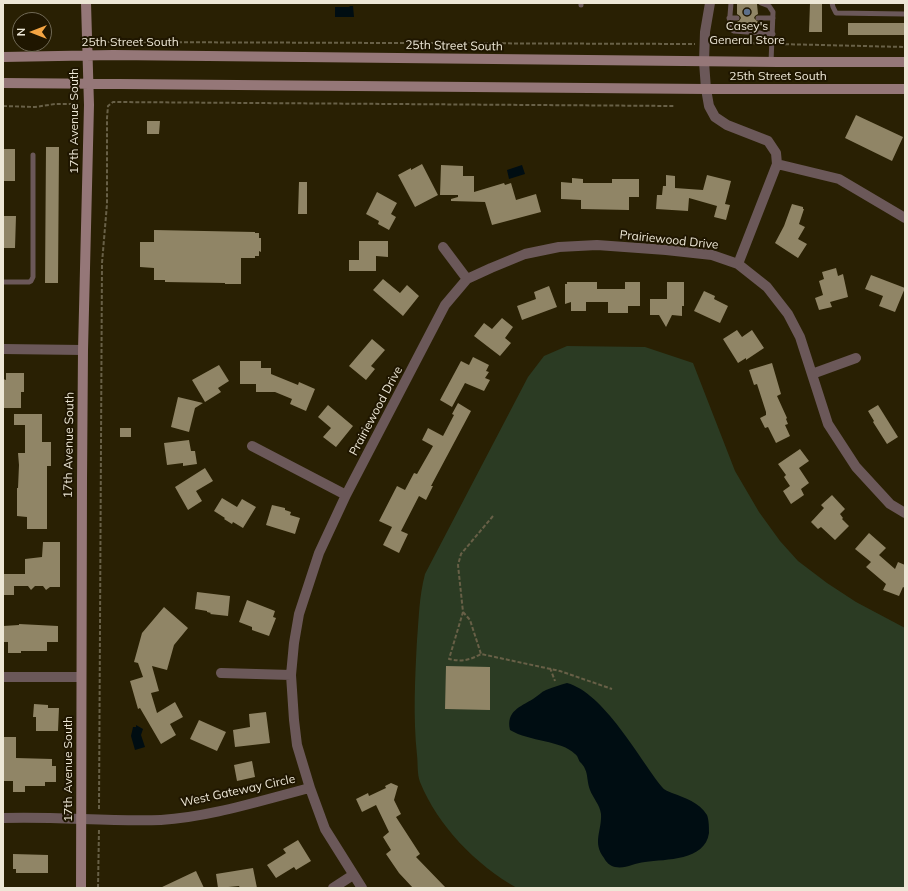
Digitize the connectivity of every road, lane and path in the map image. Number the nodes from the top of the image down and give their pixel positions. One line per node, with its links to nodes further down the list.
1 (86, 3): 16 (main road, 17th Avenue South)
2 (710, 3): 13 (street)
3 (731, 3): 7 (lane)
4 (761, 3): 10 (lane)
5 (832, 3): 6 (lane)
6 (905, 14)
7 (729, 18): 8 (lane); 11 (lane)
8 (737, 18)
9 (758, 18): 10 (lane)
10 (773, 18): 11 (lane)
11 (773, 34): 14 (lane)
12 (106, 42): 13 (path)
13 (704, 44): 14 (path); 18 (street)
14 (772, 44): 15 (path); 19 (lane)
15 (905, 47)
16 (87, 55): 17 (main road, 25th Street South); 18 (main road, 25th Street South); 22 (main road, 17th Avenue South)
17 (3, 57)
18 (704, 62): 19 (main road, 25th Street South); 23 (street)
19 (771, 62): 20 (main road, 25th Street South)
20 (905, 62)
21 (3, 83): 22 (main road, 25th Street South)
22 (89, 84): 23 (main road, 25th Street South); 36 (main road, 17th Avenue South)
23 (706, 89): 24 (main road, 25th Street South); 29 (street)
24 (905, 89)
25 (71, 104): 26 (path)
26 (3, 106)
27 (674, 106): 55 (path)
28 (33, 155): 34 (lane)
29 (777, 164): 30 (street); 32 (street)
30 (905, 218)
31 (443, 247): 33 (street)
32 (738, 264): 33 (street, Prairiewood Drive); 38 (street, Prairiewood Drive)
33 (467, 279): 40 (street, Prairiewood Drive)
34 (3, 282)
35 (3, 349): 36 (street)
36 (83, 350): 49 (main road, 17th Avenue South)
37 (856, 358): 38 (street)
38 (812, 374): 41 (street, Prairiewood Drive)
39 (252, 446): 40 (street)
40 (346, 495): 47 (street, Prairiewood Drive)
41 (905, 513)
42 (493, 516): 43 (path)
43 (463, 612): 44 (path); 44 (path)
44 (481, 654): 45 (path)
45 (550, 668): 50 (path); 51 (path)
46 (221, 673): 47 (street)
47 (291, 675): 52 (street, Prairiewood Drive)
48 (3, 677): 49 (street)
49 (81, 677): 54 (main road, 17th Avenue South)
50 (555, 681)
51 (612, 689)
52 (310, 788): 55 (street, West Gateway Circle); 56 (street, Prairiewood Drive)
53 (3, 818): 54 (street, West Gateway Circle)
54 (81, 819): 55 (street, West Gateway Circle); 57 (main road, 17th Avenue South)
55 (99, 820): 58 (path)
56 (353, 875): 59 (street); 60 (street, Prairiewood Drive)
57 (81, 888)
58 (98, 888)
59 (333, 888)
60 (362, 888)

